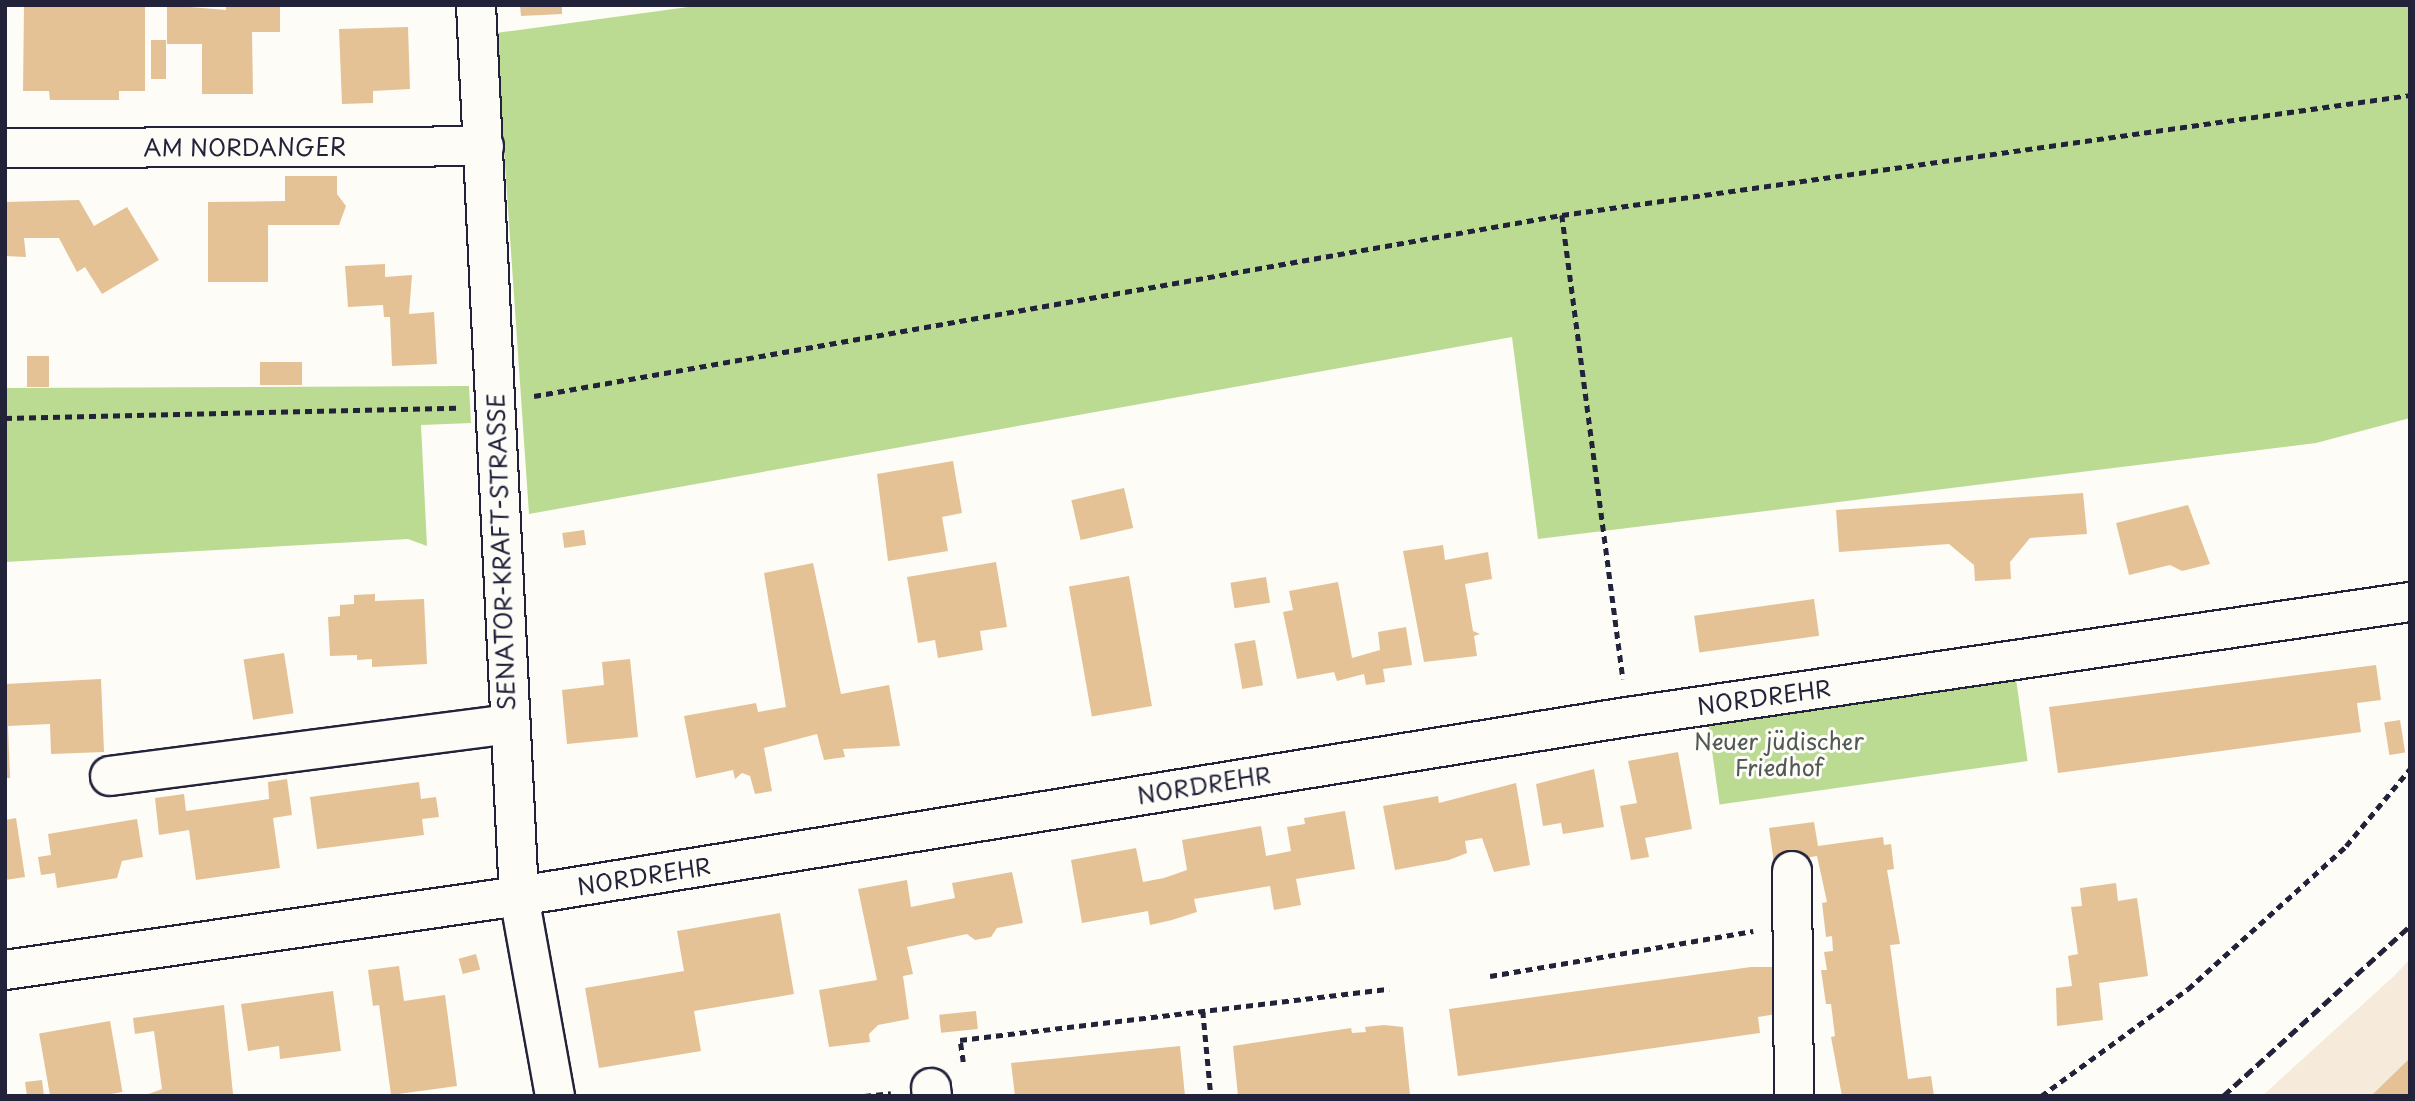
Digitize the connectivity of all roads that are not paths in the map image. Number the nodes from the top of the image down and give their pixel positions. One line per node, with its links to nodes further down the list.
1 (476, 5): 2 (street, SENATOR-KRAFT-STRASSE)
2 (484, 146): 3 (street, AM NORDANGER); 5 (street, SENATOR-KRAFT-STRASSE)
3 (5, 148)
4 (2407, 607): 8 (street, NORDREHR)
5 (508, 724): 6 (street); 8 (street, SENATOR-KRAFT-STRASSE)
6 (110, 776)
7 (1792, 871): 11 (street)
8 (519, 896): 9 (street, NORDREHR); 10 (street, SENATOR-KRAFT-STRASSE)
9 (5, 971)
10 (555, 1096)
11 (1794, 1096)

